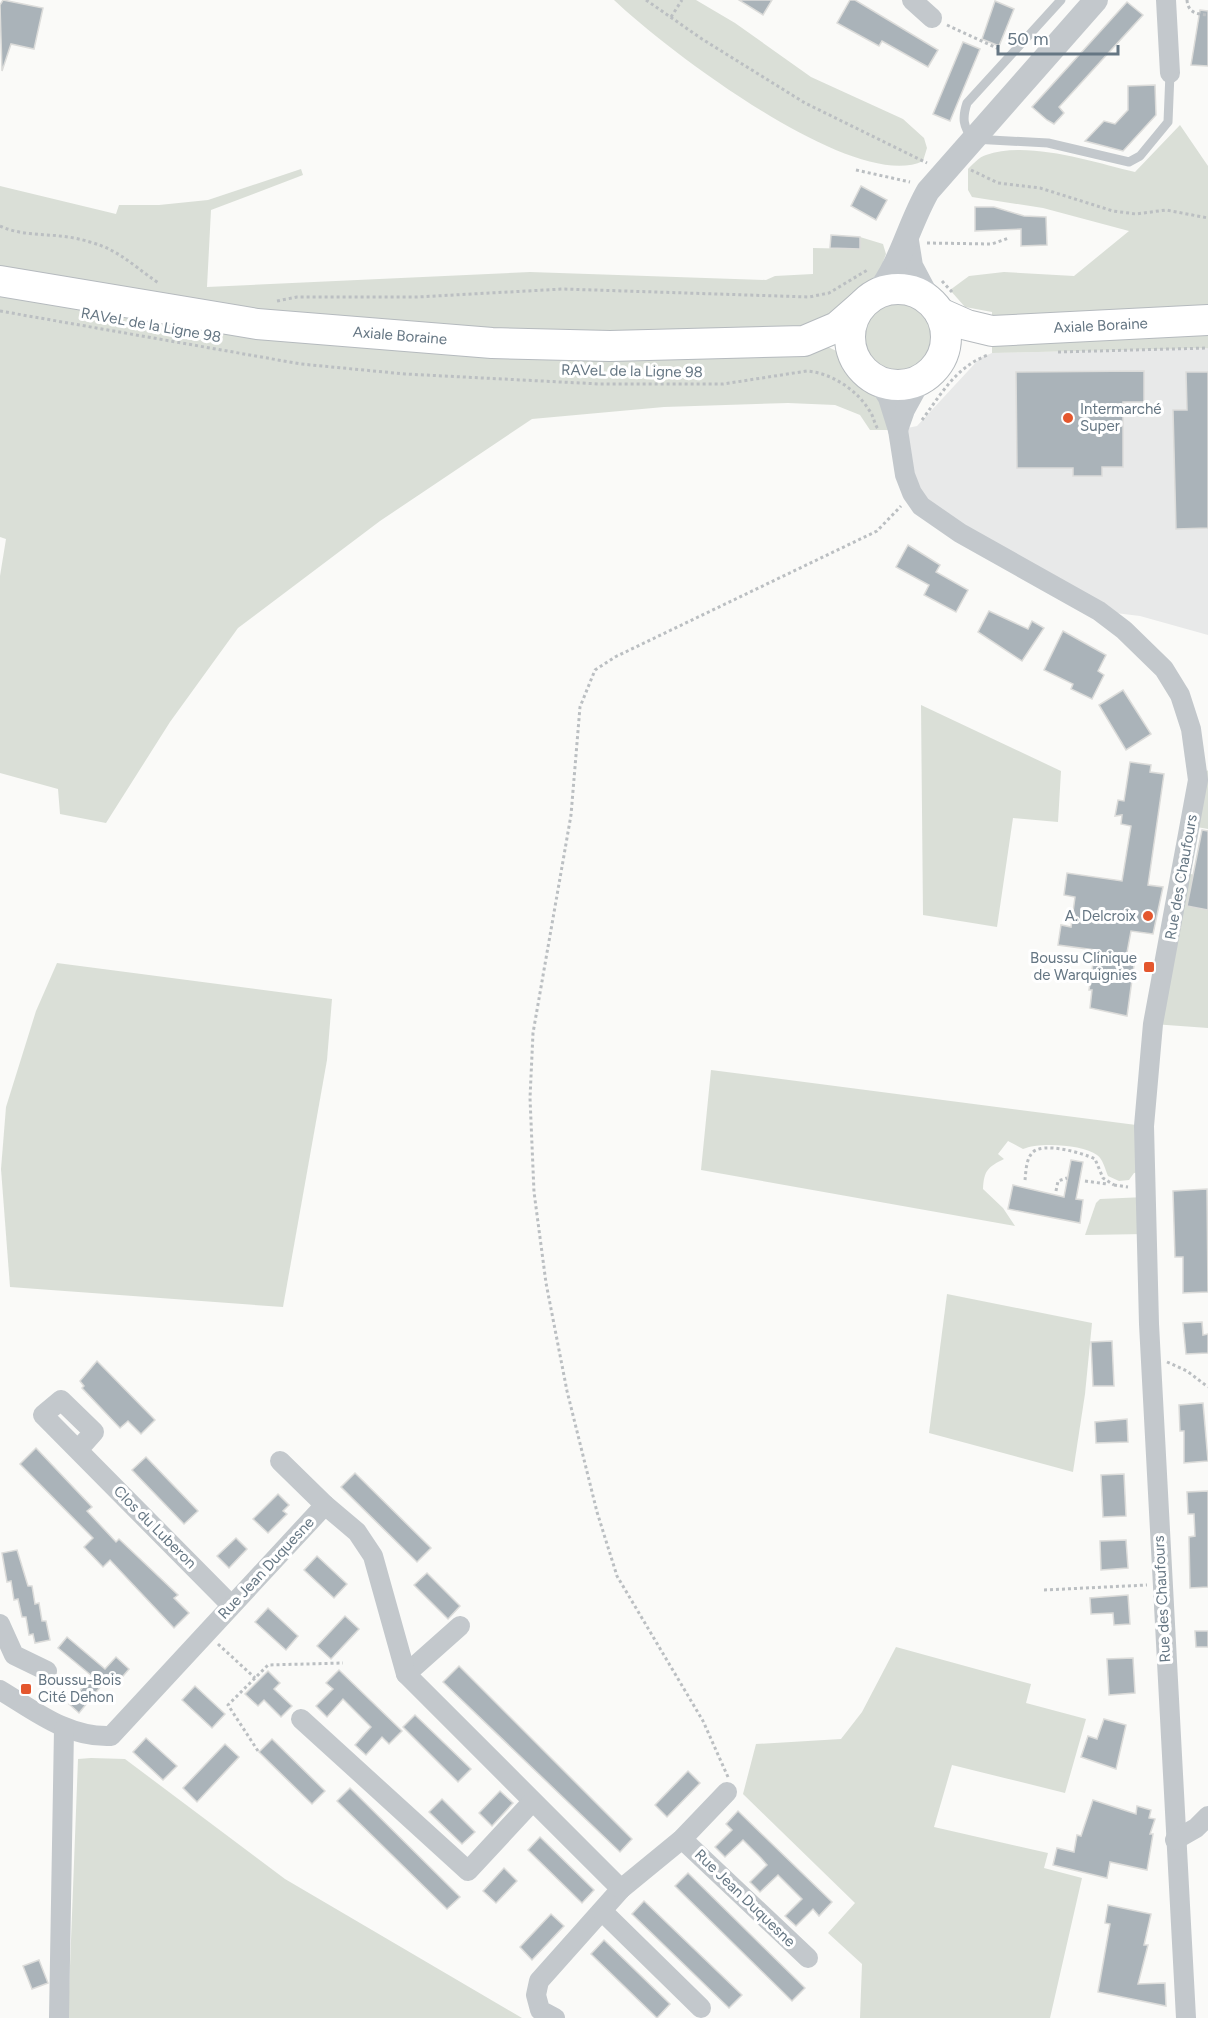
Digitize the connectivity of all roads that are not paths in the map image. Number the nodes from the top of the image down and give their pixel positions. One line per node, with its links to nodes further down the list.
1 (912, 0): 5 (street)
2 (1061, 0): 7 (lane)
3 (1096, 0): 7 (street)
4 (1166, 0): 6 (street)
5 (932, 18)
6 (1170, 73): 7 (lane)
7 (973, 139): 8 (street)
8 (918, 244): 10 (street); 11 (street)
9 (0, 281): 13 (main road, Axiale Boraine)
10 (941, 297): 11 (main road); 14 (main road, Axiale Boraine); 15 (main road)
11 (869, 300): 13 (main road, Axiale Boraine); 16 (main road)
12 (1208, 320): 14 (main road, Axiale Boraine)
13 (804, 341): 16 (main road, Axiale Boraine)
14 (992, 342): 15 (main road, Axiale Boraine)
15 (931, 369): 16 (main road); 17 (street, Rue des Chaufours)
16 (866, 370): 17 (street, Rue des Chaufours)
17 (898, 430): 33 (street, Rue des Chaufours)
18 (78, 1450): 21 (street, Clos du Luberon)
19 (280, 1461): 20 (street)
20 (325, 1505): 21 (street, Rue Jean Duquesne); 25 (street, Rue Jean Duquesne)
21 (231, 1605): 28 (street, Rue Jean Duquesne)
22 (0, 1624): 24 (street)
23 (460, 1626): 25 (street)
24 (47, 1671)
25 (406, 1674): 30 (street, Rue Jean Duquesne)
26 (0, 1690): 28 (street, Rue Jean Duquesne)
27 (300, 1719): 30 (street)
28 (64, 1729): 38 (street)
29 (727, 1792): 32 (street, Rue Jean Duquesne)
30 (532, 1802): 34 (street, Rue Jean Duquesne)
31 (1208, 1816): 33 (street)
32 (682, 1839): 34 (street, Rue Jean Duquesne); 36 (street, Rue Jean Duquesne)
33 (1175, 1840): 40 (street, Rue des Chaufours)
34 (621, 1889): 35 (street, Rue Jean Duquesne)
35 (602, 1911): 37 (street); 39 (street, Rue Jean Duquesne)
36 (808, 1958)
37 (701, 2008)
38 (59, 2018)
39 (555, 2018)
40 (1186, 2018)

